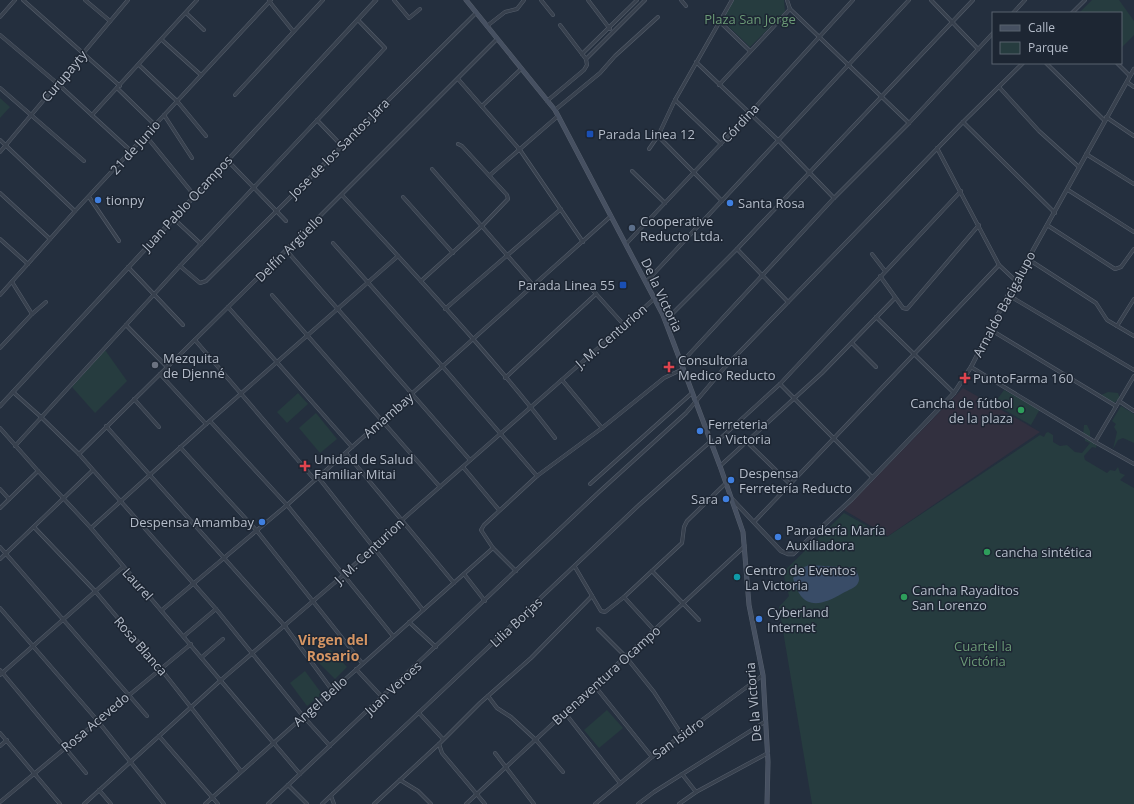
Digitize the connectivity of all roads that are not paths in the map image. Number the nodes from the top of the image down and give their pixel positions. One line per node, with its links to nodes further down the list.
1 (15, 0): 36 (street)
2 (23, 0): 55 (street)
3 (85, 0): 40 (street)
4 (128, 0): 40 (street, Curupayty)
5 (197, 0): 34 (street)
6 (323, 0): 46 (street)
7 (376, 0): 38 (street, Juan Pablo Ocampos)
8 (394, 0): 29 (street)
9 (466, 0): 31 (main road, De la Victoria)
10 (524, 0): 43 (street)
11 (542, 0): 35 (street)
12 (588, 0): 44 (street)
13 (636, 0): 26 (street); 44 (street)
14 (645, 0): 26 (street)
15 (681, 0): 27 (street)
16 (732, 0): 39 (street)
17 (787, 0): 30 (street)
18 (846, 0): 28 (street)
19 (853, 0): 28 (street, Córdina)
20 (909, 0): 59 (street)
21 (931, 0): 41 (street)
22 (973, 0): 41 (street)
23 (1025, 0): 32 (street)
24 (1085, 0): 33 (street)
25 (270, 1): 46 (street); 66 (street, 21 de Junio)
26 (639, 6): 47 (street)
27 (686, 6)
28 (847, 6): 50 (street, Córdina)
29 (420, 9)
30 (790, 9): 50 (street); 54 (street)
31 (476, 12): 43 (main road, De la Victoria); 102 (street, Jose de los Santos Jara)
32 (1014, 12)
33 (1073, 12)
34 (186, 13): 45 (street); 52 (street)
35 (553, 14)
36 (0, 17)
37 (658, 17): 82 (street)
38 (358, 20): 89 (street); 110 (street, Juan Pablo Ocampos)
39 (719, 21): 54 (street); 58 (street)
40 (110, 22): 55 (street, Curupayty)
41 (952, 22): 53 (street); 77 (street)
42 (560, 25): 56 (street)
43 (487, 26): 51 (main road, De la Victoria)
44 (610, 27): 47 (street); 56 (street)
45 (204, 30)
46 (293, 31): 76 (street)
47 (613, 32): 57 (street)
48 (0, 35): 70 (street)
49 (992, 35): 53 (street)
50 (819, 37): 59 (street); 83 (street, Córdina)
51 (497, 39): 64 (main road, De la Victoria); 68 (street, Delfín Argüello)
52 (162, 40): 63 (street); 66 (street)
53 (978, 50): 91 (street)
54 (750, 51): 71 (street)
55 (83, 53): 70 (street, Curupayty); 72 (street)
56 (582, 54): 57 (street)
57 (586, 59): 80 (street)
58 (696, 62): 71 (street); 78 (street)
59 (849, 64): 77 (street); 98 (street)
60 (1022, 64): 73 (street, Juan Veroes)
61 (1047, 64): 88 (street)
62 (1118, 64): 67 (street)
63 (139, 65): 72 (street); 79 (street)
64 (521, 69): 80 (main road, De la Victoria); 81 (street)
65 (1134, 70): 67 (street, Arnaldo Bacigalupo)
66 (201, 75): 79 (street, 21 de Junio)
67 (1130, 76): 69 (street, Arnaldo Bacigalupo)
68 (458, 79): 81 (street); 124 (street, Delfín Argüello)
69 (1127, 82): 74 (street); 88 (street, Arnaldo Bacigalupo)
70 (58, 84): 84 (street, Curupayty); 85 (street)
71 (719, 85): 83 (street)
72 (118, 87): 85 (street); 92 (street)
73 (999, 87): 90 (street, Juan Veroes); 112 (street)
74 (1134, 87)
75 (0, 88): 84 (street)
76 (235, 95)
77 (881, 96): 91 (street); 116 (street)
78 (675, 100): 95 (street); 100 (street)
79 (178, 101): 86 (street, 21 de Junio); 94 (street)
80 (547, 101): 82 (main road, De la Victoria)
81 (482, 106): 105 (street)
82 (555, 110): 87 (main road, De la Victoria)
83 (750, 113): 98 (street); 100 (street, Córdina)
84 (31, 115): 101 (street, Curupayty); 111 (street)
85 (92, 115): 106 (street)
86 (164, 115): 92 (street, 21 de Junio); 109 (street)
87 (558, 116): 105 (street); 134 (main road, De la Victoria)
88 (1105, 119): 96 (street); 108 (street, Arnaldo Bacigalupo)
89 (317, 120): 102 (street); 119 (street)
90 (963, 122): 103 (street, Juan Veroes); 133 (street)
91 (909, 123): 127 (street)
92 (155, 125): 93 (street, 21 de Junio)
93 (146, 136): 106 (street, 21 de Junio); 123 (street)
94 (206, 136)
95 (658, 136): 104 (street); 115 (street)
96 (1134, 136)
97 (0, 140): 101 (street)
98 (779, 141): 116 (street); 128 (street)
99 (458, 144): 117 (street)
100 (721, 144): 115 (street, Córdina)
101 (6, 145): 107 (street, Curupayty); 131 (street)
102 (341, 145): 132 (street, Jose de los Santos Jara)
103 (938, 148): 121 (street); 179 (street, Juan Veroes)
104 (650, 149)
105 (520, 150): 117 (street); 130 (street)
106 (131, 151): 125 (street, 21 de Junio)
107 (0, 152)
108 (1086, 154): 112 (street, Arnaldo Bacigalupo); 118 (street)
109 (192, 158)
110 (227, 160): 119 (street); 123 (street, Juan Pablo Ocampos)
111 (84, 161)
112 (1079, 167): 120 (street, Arnaldo Bacigalupo)
113 (432, 169): 139 (street)
114 (632, 171): 129 (street)
115 (694, 172): 128 (street); 129 (street, Córdina)
116 (808, 173): 127 (street); 149 (street)
117 (490, 175): 139 (street)
118 (1134, 184)
119 (255, 188): 132 (street); 146 (street)
120 (1068, 190): 133 (street, Arnaldo Bacigalupo); 140 (street)
121 (961, 191): 137 (street); 160 (street, Lilia Borjas)
122 (0, 194): 142 (street)
123 (194, 195): 135 (street, Juan Pablo Ocampos)
124 (342, 195): 150 (street, Delfín Argüello); 154 (street)
125 (89, 197): 131 (street, 21 de Junio); 143 (street)
126 (403, 197): 151 (street)
127 (834, 198): 161 (street)
128 (722, 201): 166 (street)
129 (665, 204): 147 (street, Córdina)
130 (561, 209): 144 (street); 153 (street)
131 (75, 211): 142 (street, 21 de Junio)
132 (276, 211): 136 (street); 158 (street, Jose de los Santos Jara)
133 (1055, 213): 138 (street, Arnaldo Bacigalupo)
134 (611, 216): 144 (street, Amambay); 147 (main road, De la Victoria)
135 (173, 218): 146 (street); 159 (street, Juan Pablo Ocampos)
136 (286, 221)
137 (979, 225): 157 (street); 175 (street)
138 (1047, 225): 148 (street); 155 (street, Arnaldo Bacigalupo)
139 (482, 226): 151 (street); 153 (street)
140 (1134, 232)
141 (0, 239): 156 (street)
142 (50, 239): 156 (street, 21 de Junio)
143 (119, 241)
144 (583, 242): 168 (street, Amambay)
145 (333, 243): 167 (street)
146 (201, 244): 158 (street)
147 (626, 244): 166 (main road, De la Victoria)
148 (1134, 248)
149 (737, 249): 161 (street); 185 (street)
150 (286, 250): 180 (street, Delfín Argüello); 181 (street)
151 (453, 253): 163 (street)
152 (872, 254): 160 (street)
153 (508, 255): 168 (street); 182 (street)
154 (398, 256): 163 (street); 167 (street)
155 (1028, 259): 164 (street, Arnaldo Bacigalupo); 189 (street)
156 (28, 264): 165 (street, 21 de Junio)
157 (1000, 265): 164 (street); 197 (street)
158 (180, 266): 172 (street)
159 (127, 267): 172 (street); 211 (street, Juan Pablo Ocampos)
160 (885, 271): 162 (street, Lilia Borjas)
161 (764, 276): 179 (street); 199 (street)
162 (880, 276): 175 (street); 210 (street, Lilia Borjas)
163 (421, 281): 182 (street)
164 (1016, 281): 174 (street, Arnaldo Bacigalupo)
165 (12, 282): 171 (street, 21 de Junio); 183 (street)
166 (646, 282): 176 (main road, De la Victoria)
167 (369, 283): 181 (street); 201 (street)
168 (534, 286): 194 (street, Amambay)
169 (589, 286): 170 (street)
170 (596, 294): 187 (street); 208 (street)
171 (0, 295)
172 (153, 295): 186 (street); 188 (street)
173 (272, 295): 191 (street)
174 (1008, 295): 190 (street, Arnaldo Bacigalupo); 205 (street)
175 (895, 298): 184 (street)
176 (654, 299): 185 (main road, De la Victoria); 187 (street, J. M. Centurion)
177 (1134, 299): 189 (street)
178 (46, 302): 183 (street)
179 (788, 302): 219 (street, Juan Veroes)
180 (228, 307): 193 (street, Delfín Argüello); 198 (street)
181 (339, 309): 191 (street); 215 (street)
182 (445, 309): 194 (street)
183 (32, 314): 196 (street)
184 (876, 316): 195 (street); 197 (street)
185 (665, 321): 199 (main road, De la Victoria)
186 (126, 324): 200 (street); 224 (street)
187 (624, 325): 209 (street, J. M. Centurion)
188 (183, 326)
189 (1117, 326): 192 (street)
190 (991, 330): 203 (street, Arnaldo Bacigalupo); 221 (street)
191 (309, 335): 198 (street); 225 (street)
192 (1134, 336)
193 (195, 340): 200 (street, Delfín Argüello); 214 (street)
194 (473, 341): 201 (street, Amambay); 208 (street)
195 (852, 343): 202 (street); 216 (street)
196 (0, 348)
197 (914, 353): 213 (street); 233 (street)
198 (277, 363): 214 (street); 240 (street)
199 (681, 363): 204 (main road, De la Victoria)
200 (167, 367): 206 (street, Delfín Argüello)
201 (443, 367): 215 (street, Amambay); 232 (street)
202 (876, 367)
203 (971, 367): 213 (street, Arnaldo Bacigalupo); 236 (street)
204 (683, 369): 212 (main road, De la Victoria); 231 (street)
205 (1134, 370)
206 (160, 374): 217 (street, Delfín Argüello); 227 (street)
207 (1134, 376): 218 (street)
208 (505, 378): 222 (street)
209 (562, 380): 222 (street, J. M. Centurion); 231 (street)
210 (780, 384): 216 (street); 237 (street, Lilia Borjas)
211 (13, 392): 220 (street, Juan Pablo Ocampos); 224 (street)
212 (692, 393): 219 (main road, De la Victoria); 254 (street)
213 (954, 393): 251 (street, Arnaldo Bacigalupo)
214 (241, 394): 226 (street); 252 (street)
215 (413, 394): 225 (street, Amambay); 243 (street)
216 (795, 398): 233 (street); 235 (street)
217 (134, 399): 228 (street, Delfín Argüello); 229 (street)
218 (1119, 401): 221 (street); 223 (street)
219 (696, 403): 237 (main road, De la Victoria); 281 (street, Juan Veroes)
220 (0, 406)
221 (1116, 406): 236 (street)
222 (531, 407): 232 (street, J. M. Centurion); 234 (street)
223 (1134, 411)
224 (42, 417): 238 (street); 242 (street)
225 (382, 420): 240 (street, Amambay); 256 (street)
226 (210, 421): 227 (street); 262 (street)
227 (206, 424): 239 (street)
228 (106, 426): 242 (street, Delfín Argüello); 249 (street)
229 (159, 427)
230 (0, 428): 238 (street, Laurel)
231 (602, 428): 250 (street)
232 (501, 434): 243 (street, J. M. Centurion); 250 (street)
233 (834, 437): 251 (street); 255 (street)
234 (555, 438)
235 (747, 442): 245 (street); 255 (street)
236 (1095, 442): 244 (street)
237 (711, 444): 245 (main road, De la Victoria); 280 (street, Lilia Borjas)
238 (15, 446): 247 (street, Laurel)
239 (180, 447): 249 (street); 271 (street)
240 (352, 447): 241 (street, Amambay)
241 (346, 453): 252 (street, Amambay); 267 (street)
242 (79, 454): 248 (street)
243 (470, 460): 246 (street, J. M. Centurion)
244 (1134, 464)
245 (720, 466): 253 (main road, De la Victoria)
246 (463, 467): 256 (street, J. M. Centurion); 265 (street)
247 (38, 471): 258 (street, Laurel); 259 (street)
248 (92, 471): 258 (street); 261 (street)
249 (150, 474): 261 (street); 278 (street)
250 (537, 476): 265 (street)
251 (872, 477): 268 (street, Arnaldo Bacigalupo)
252 (316, 478): 262 (street, Amambay); 274 (street)
253 (726, 483): 260 (main road, De la Victoria); 282 (street)
254 (590, 484)
255 (790, 484): 268 (street)
256 (440, 487): 267 (street, J. M. Centurion)
257 (0, 489): 259 (street)
258 (63, 498): 269 (street); 270 (street, Laurel)
259 (9, 499): 263 (street)
260 (732, 500): 264 (street, Arnaldo Bacigalupo); 266 (main road, De la Victoria)
261 (120, 502): 270 (street); 286 (street)
262 (287, 505): 271 (street, Amambay); 283 (street)
263 (0, 508)
264 (741, 509): 266 (main road); 268 (street, Arnaldo Bacigalupo)
265 (499, 510): 275 (street)
266 (736, 512): 272 (main road, De la Victoria)
267 (402, 520): 274 (street, J. M. Centurion); 285 (street)
268 (754, 522)
269 (34, 527): 276 (street); 287 (street, Rosa Blanca)
270 (91, 528): 279 (street, Laurel)
271 (257, 531): 278 (street, Amambay); 290 (street)
272 (745, 546): 292 (street, Buenaventura Ocampo); 316 (main road, De la Victoria)
273 (0, 547): 276 (street)
274 (373, 547): 283 (street, J. M. Centurion); 296 (street)
275 (493, 548): 281 (street); 284 (street, Angel Bello)
276 (6, 553): 277 (street); 297 (street)
277 (0, 559)
278 (224, 559): 286 (street, Amambay); 300 (street)
279 (123, 567): 287 (street); 295 (street, Laurel)
280 (575, 567): 288 (street); 324 (street, Lilia Borjas)
281 (516, 571): 291 (street, Juan Veroes)
282 (652, 571): 289 (street); 292 (street)
283 (343, 574): 290 (street, J. M. Centurion); 304 (street)
284 (464, 574): 285 (street, Angel Bello); 291 (street)
285 (454, 583): 296 (street, Angel Bello)
286 (193, 585): 294 (street); 295 (street, Amambay)
287 (95, 592): 297 (street); 313 (street, Rosa Blanca)
288 (592, 596): 289 (street); 321 (street)
289 (624, 597): 302 (street)
290 (314, 601): 300 (street, J. M. Centurion); 312 (street)
291 (485, 601): 308 (street, Juan Veroes)
292 (683, 604): 298 (street); 302 (street, Buenaventura Ocampo)
293 (0, 608): 307 (street)
294 (216, 609): 303 (street); 309 (street)
295 (162, 610): 303 (street, Laurel)
296 (423, 610): 299 (street, Angel Bello)
297 (64, 619): 307 (street); 320 (street)
298 (699, 620)
299 (409, 622): 304 (street, Angel Bello); 308 (street)
300 (284, 625): 309 (street, J. M. Centurion); 319 (street)
301 (598, 628): 310 (street)
302 (655, 631): 310 (street, Buenaventura Ocampo)
303 (184, 636): 306 (street, Laurel)
304 (394, 636): 312 (street, Angel Bello)
305 (223, 639): 311 (street)
306 (191, 644): 311 (street, Laurel); 313 (street, Rosa Acevedo)
307 (33, 646): 315 (street); 328 (street)
308 (436, 647): 322 (street, Juan Veroes)
309 (252, 653): 317 (street, J. M. Centurion); 327 (street)
310 (626, 657): 318 (street, Buenaventura Ocampo); 331 (street)
311 (202, 658): 317 (street, Laurel)
312 (362, 663): 314 (street, Angel Bello)
313 (160, 668): 320 (street, Rosa Acevedo); 323 (street, Rosa Blanca)
314 (356, 669): 319 (street, Angel Bello); 322 (street)
315 (1, 673): 340 (street)
316 (763, 675): 329 (main road, De la Victoria); 331 (street, San Isidro)
317 (221, 680): 323 (street, J. M. Centurion); 336 (street, Laurel)
318 (594, 685): 325 (street, Buenaventura Ocampo); 343 (street)
319 (332, 690): 327 (street, Angel Bello)
320 (128, 694): 326 (street); 328 (street, Rosa Acevedo)
321 (488, 696): 333 (street); 335 (street)
322 (383, 698): 339 (street, Juan Veroes)
323 (192, 707): 332 (street, J. M. Centurion); 346 (street, Rosa Blanca)
324 (419, 713): 333 (street); 358 (street, Lilia Borjas)
325 (565, 713): 335 (street, Buenaventura Ocampo); 353 (street)
326 (148, 716)
327 (303, 716): 336 (street, Angel Bello); 339 (street)
328 (97, 720): 340 (street, Rosa Acevedo); 344 (street)
329 (766, 721): 342 (main road, De la Victoria); 351 (street)
330 (0, 733): 334 (street)
331 (682, 735): 343 (street, San Isidro)
332 (159, 736): 344 (street, J. M. Centurion); 359 (street)
333 (443, 739): 337 (street)
334 (7, 740): 338 (street); 347 (street)
335 (536, 740): 345 (street, Buenaventura Ocampo); 349 (street)
336 (274, 742): 346 (street, Angel Bello); 350 (street, Laurel)
337 (439, 744): 352 (street); 357 (street)
338 (0, 746)
339 (330, 746): 350 (street, Juan Veroes)
340 (65, 748): 347 (street, Rosa Acevedo); 348 (street)
341 (495, 753): 345 (street)
342 (768, 753): 356 (street); 379 (main road, De la Victoria)
343 (652, 757): 353 (street, San Isidro)
344 (129, 762): 355 (street, J. M. Centurion); 364 (street)
345 (506, 767): 357 (street, Buenaventura Ocampo); 375 (street)
346 (242, 771): 359 (street, Angel Bello)
347 (34, 772): 360 (street, Rosa Acevedo); 361 (street)
348 (86, 772)
349 (563, 772)
350 (300, 774): 354 (street, Juan Veroes)
351 (682, 774): 356 (street); 377 (street)
352 (400, 780): 371 (street); 372 (street)
353 (620, 783): 376 (street, San Isidro)
354 (288, 785): 367 (street, Juan Veroes); 368 (street)
355 (99, 790): 362 (street, J. M. Centurion); 363 (street)
356 (696, 792): 378 (street)
357 (477, 794): 373 (street, Buenaventura Ocampo); 374 (street)
358 (331, 796): 369 (street, Lilia Borjas); 370 (street)
359 (212, 797): 365 (street, Angel Bello); 366 (street)
360 (0, 802)
361 (60, 804)
362 (84, 804)
363 (111, 804)
364 (164, 804)
365 (205, 804)
366 (218, 804)
367 (268, 804)
368 (307, 804)
369 (322, 804)
370 (334, 804)
371 (374, 804)
372 (431, 804)
373 (466, 804)
374 (485, 804)
375 (534, 804)
376 (595, 804)
377 (638, 804)
378 (679, 804)
379 (767, 804)

